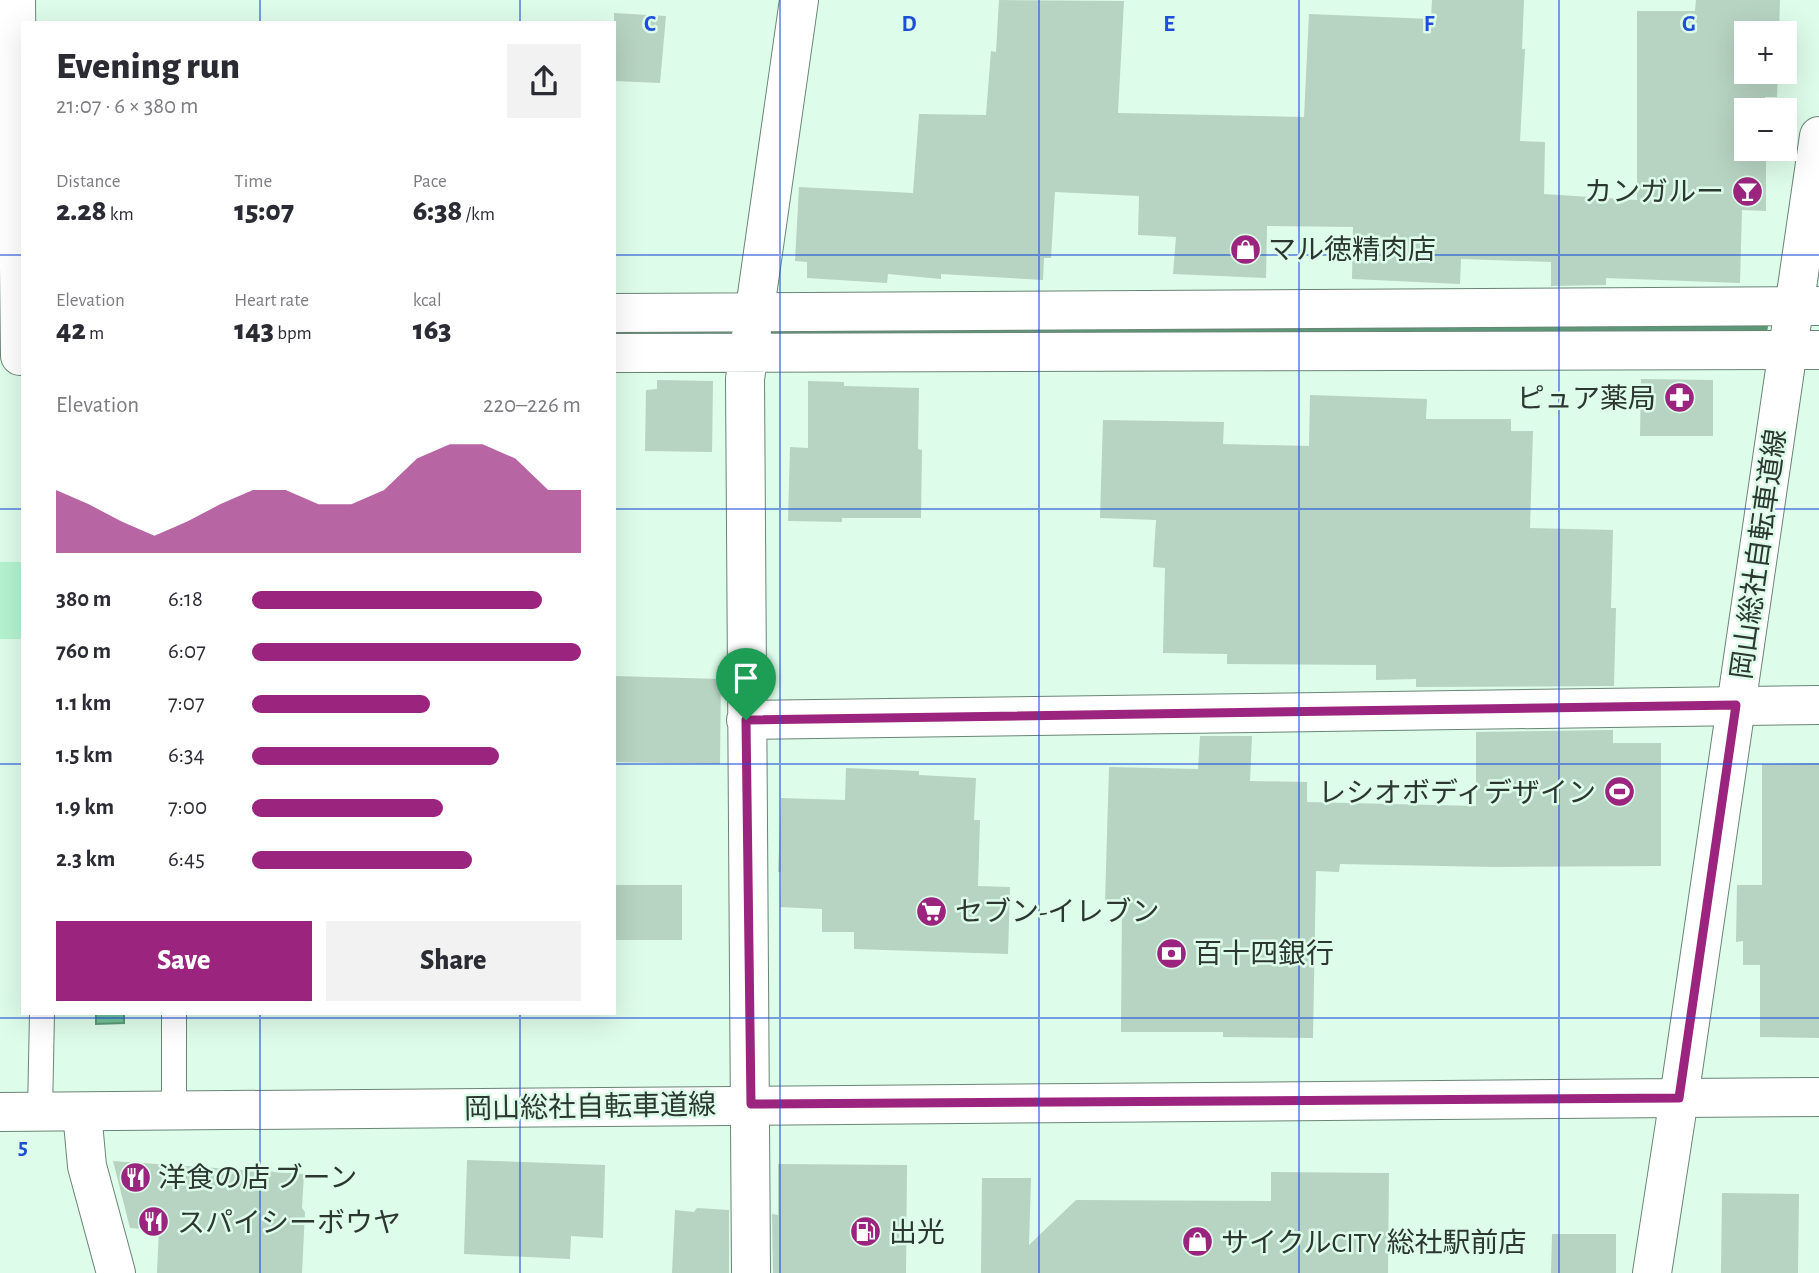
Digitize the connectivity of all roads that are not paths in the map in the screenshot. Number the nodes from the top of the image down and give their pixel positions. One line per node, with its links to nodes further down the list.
1 (16, 0): 7 (street)
2 (799, 0): 5 (street)
3 (1819, 136): 4 (street, 岡山総社自転車道線)
4 (1807, 306): 5 (street); 8 (street, 岡山総社自転車道線)
5 (754, 312): 6 (street); 9 (street)
6 (616, 313)
7 (16, 337)
8 (1803, 350): 9 (street); 11 (street, 岡山総社自転車道線)
9 (748, 353): 10 (street); 13 (street)
10 (616, 354)
11 (1736, 705): 12 (street); 13 (street); 17 (street, 岡山総社自転車道線)
12 (1819, 705)
13 (746, 720): 18 (street)
14 (42, 1015): 21 (lane)
15 (174, 1015): 19 (lane)
16 (1819, 1097): 17 (street)
17 (1679, 1098): 18 (street, 岡山総社自転車道線); 25 (street)
18 (751, 1104): 19 (street, 岡山総社自転車道線); 24 (street)
19 (174, 1111): 22 (street, 岡山総社自転車道線)
20 (0, 1112): 21 (street, 岡山総社自転車道線)
21 (40, 1112): 22 (street, 岡山総社自転車道線)
22 (82, 1112): 23 (street)
23 (116, 1273)
24 (751, 1273)
25 (1653, 1273)

